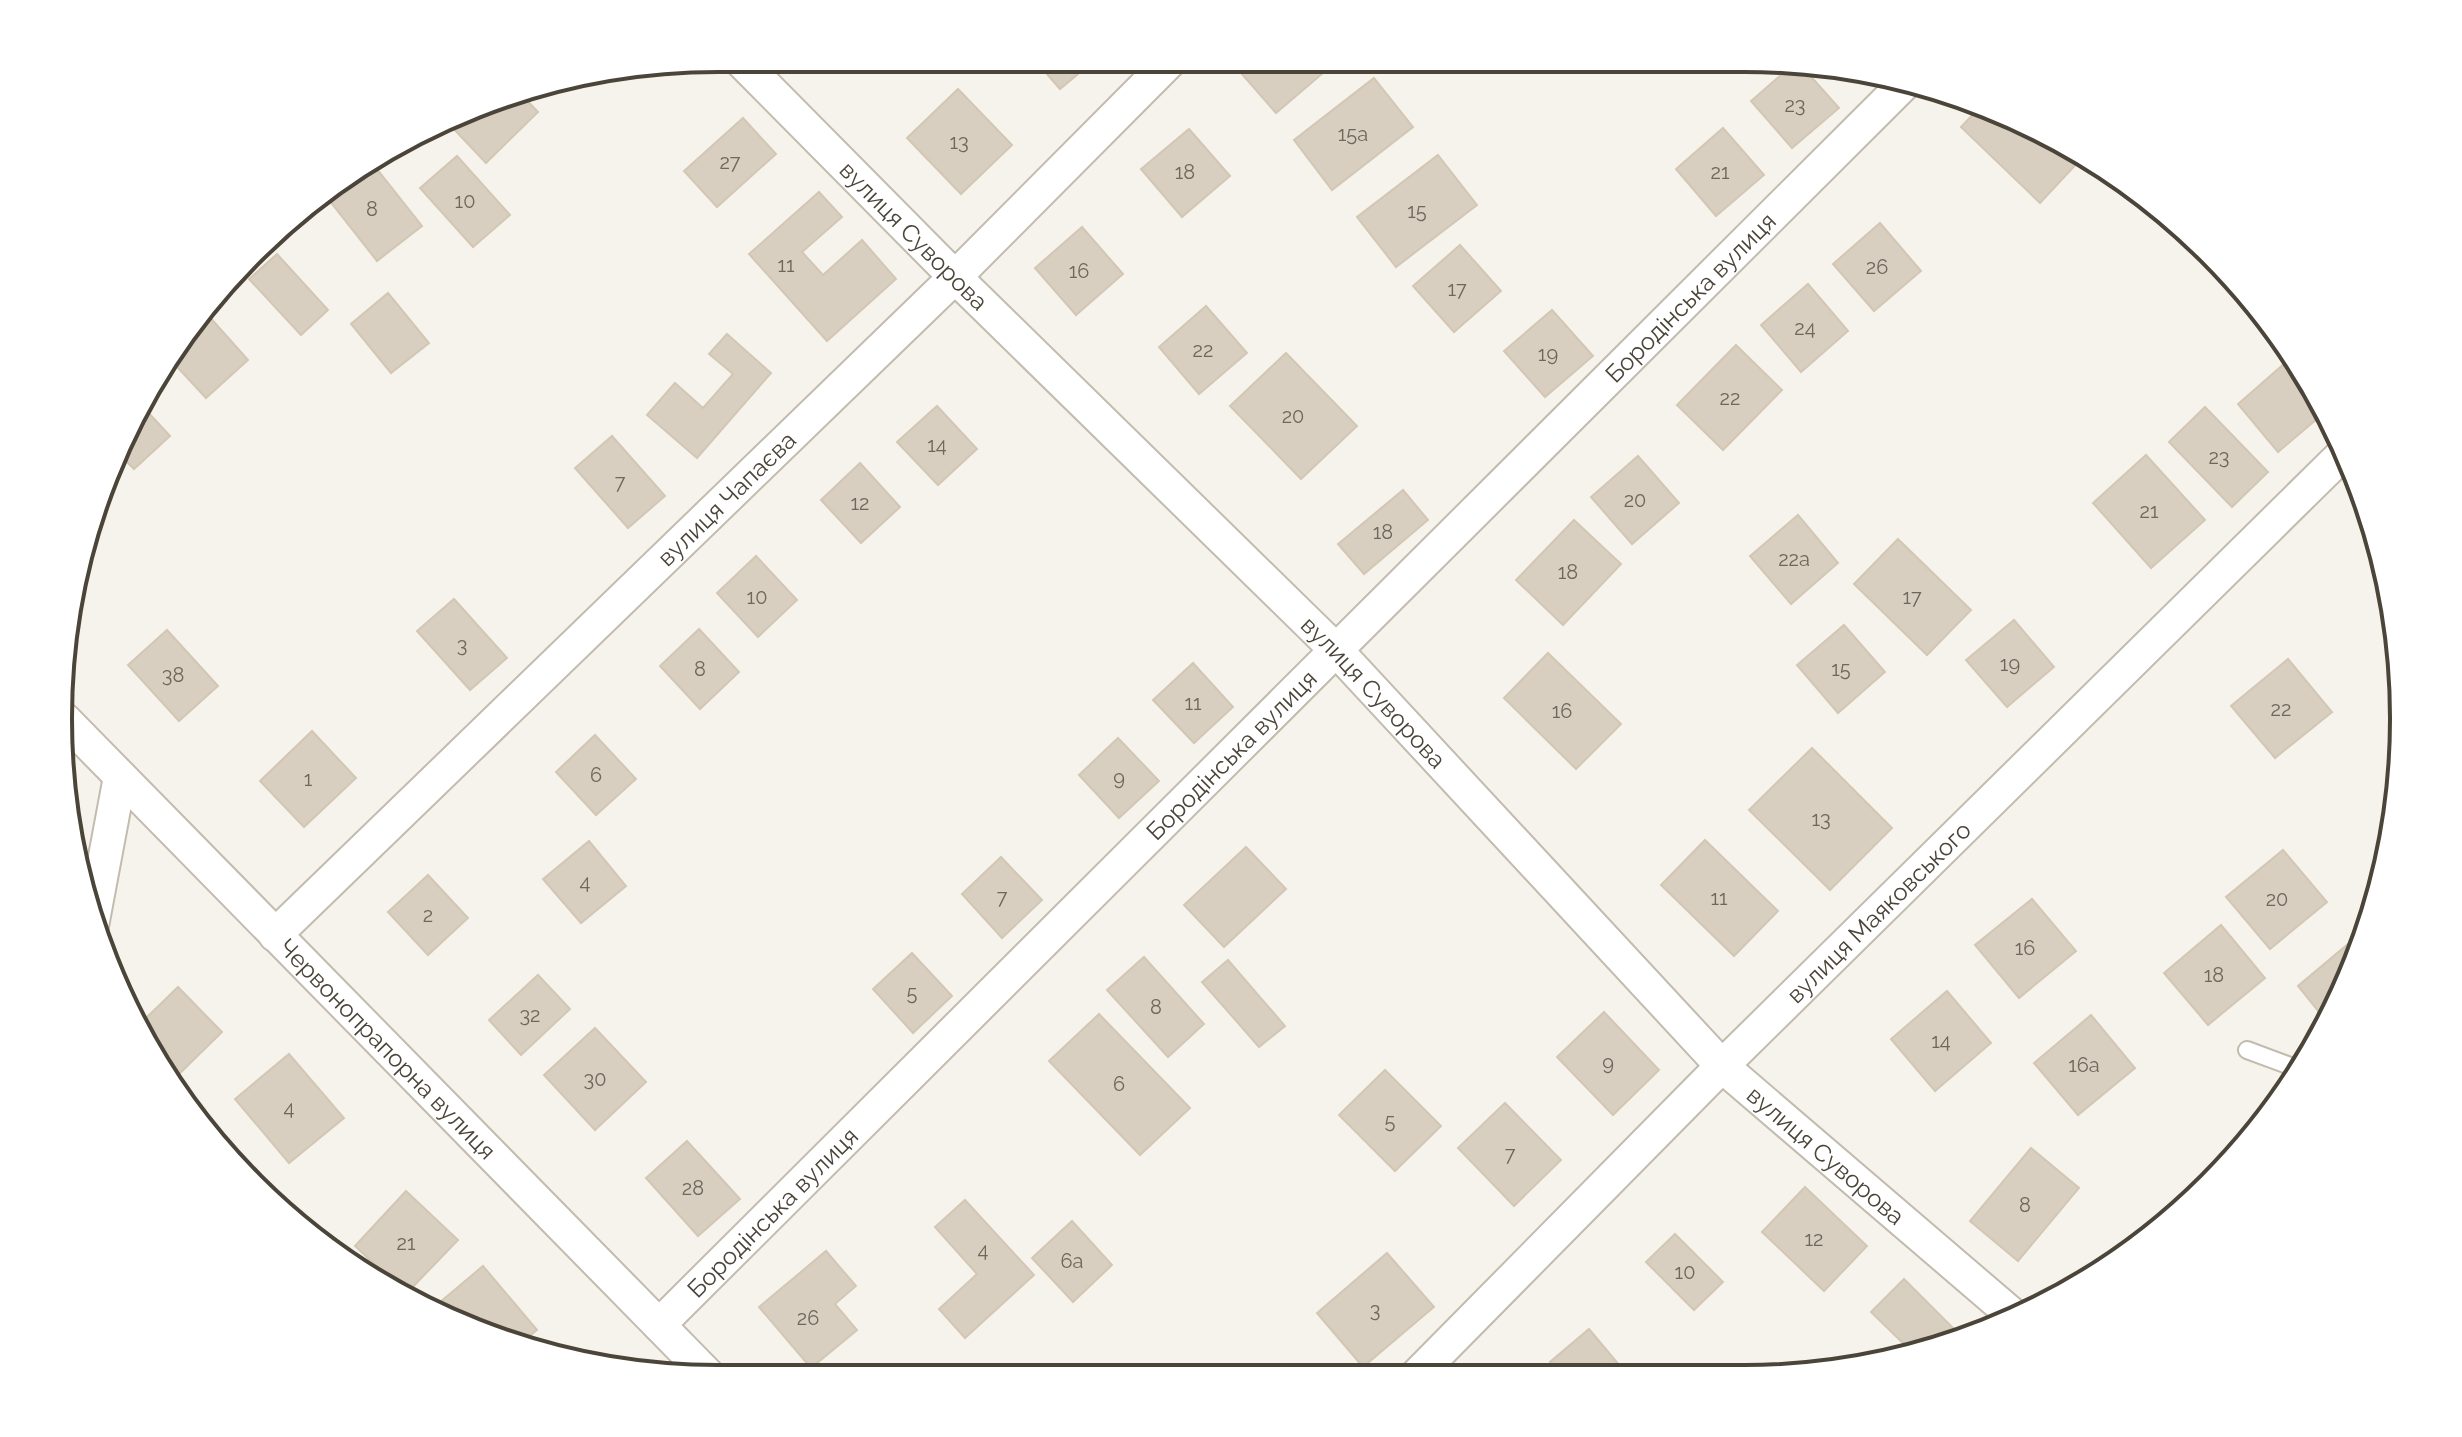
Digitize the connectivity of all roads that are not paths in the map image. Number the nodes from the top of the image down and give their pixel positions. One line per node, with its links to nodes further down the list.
1 (752, 72): 4 (street, вулиця Суворова)
2 (1159, 72): 4 (street, вулиця Чапаєва)
3 (1897, 91): 6 (street, Бородінська вулиця)
4 (955, 277): 6 (street, вулиця Суворова); 10 (street, вулиця Чапаєва)
5 (2336, 461): 13 (street, вулиця Маяковського)
6 (1337, 651): 13 (street, вулиця Суворова); 15 (street, Бородінська вулиця)
7 (72, 728): 8 (street, Червонопрапорна вулиця)
8 (120, 777): 9 (street); 10 (street, Червонопрапорна вулиця)
9 (97, 897)
10 (275, 935): 15 (street, Червонопрапорна вулиця)
11 (2247, 1050): 12 (lane)
12 (2289, 1065)
13 (1722, 1066): 14 (street, вулиця Суворова); 17 (street, вулиця Маяковського)
14 (2006, 1309)
15 (659, 1325): 16 (street, Червонопрапорна вулиця)
16 (698, 1365)
17 (1427, 1365)

